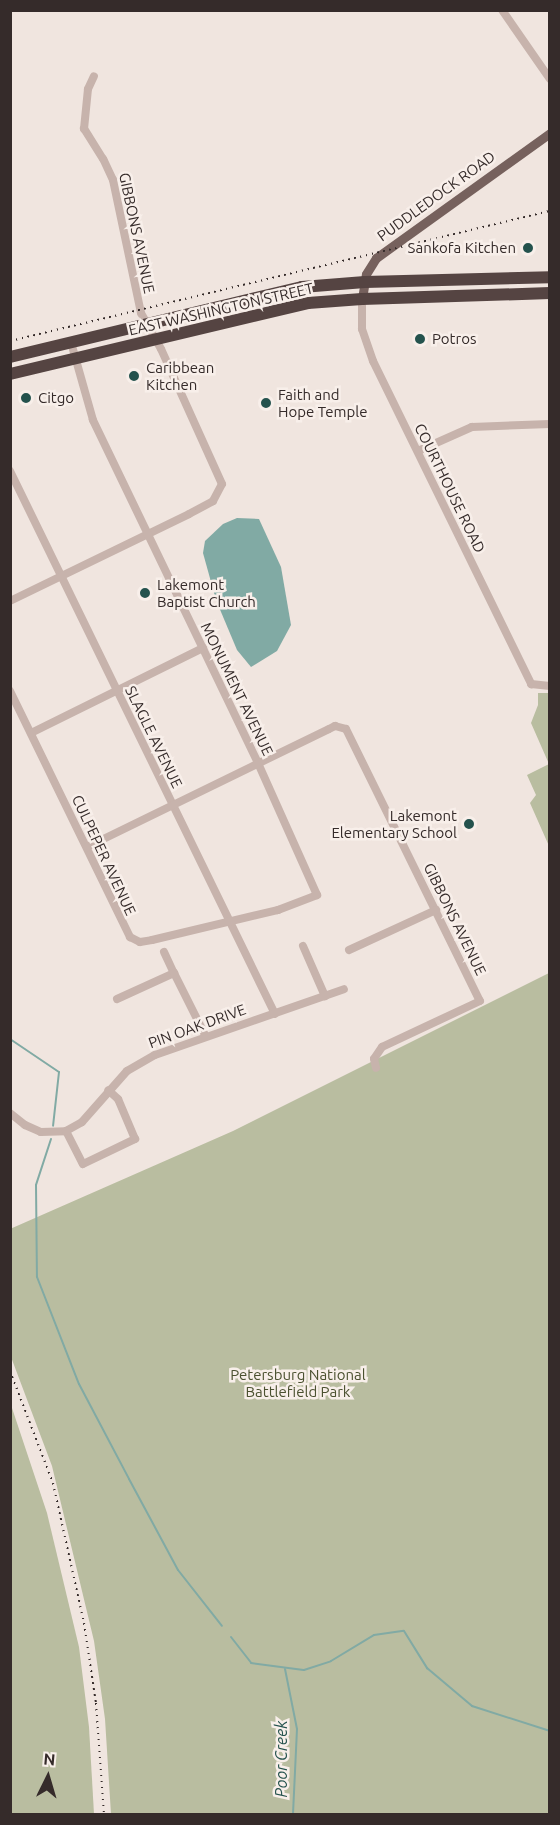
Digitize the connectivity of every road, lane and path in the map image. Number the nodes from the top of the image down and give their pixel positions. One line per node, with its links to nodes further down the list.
1 (502, 10): 3 (street)
2 (94, 76): 9 (street, GIBBONS AVENUE)
3 (549, 79)
4 (549, 133): 6 (main road, PUDDLEDOCK ROAD)
5 (549, 277): 6 (highway, EAST WASHINGTON STREET)
6 (365, 282): 8 (main road, PUDDLEDOCK ROAD); 9 (highway, EAST WASHINGTON STREET)
7 (549, 294): 8 (highway, EAST WASHINGTON STREET)
8 (362, 299): 10 (highway, EAST WASHINGTON STREET); 16 (street, COURTHOUSE ROAD)
9 (146, 324): 10 (street, GIBBONS AVENUE); 11 (highway, EAST WASHINGTON STREET)
10 (155, 338): 13 (highway, EAST WASHINGTON STREET); 18 (street, GIBBONS AVENUE)
11 (71, 342): 12 (highway, EAST WASHINGTON STREET); 13 (street, MONUMENT AVENUE)
12 (10, 357)
13 (74, 358): 14 (highway, EAST WASHINGTON STREET); 18 (street, MONUMENT AVENUE)
14 (10, 374)
15 (549, 424): 16 (street)
16 (418, 451): 22 (street, COURTHOUSE ROAD)
17 (10, 471): 19 (street, SLAGLE AVENUE)
18 (148, 535): 19 (street, GIBBONS AVENUE); 21 (street, MONUMENT AVENUE)
19 (62, 577): 20 (street, GIBBONS AVENUE); 24 (street, SLAGLE AVENUE)
20 (10, 601)
21 (203, 648): 24 (street); 26 (street, MONUMENT AVENUE)
22 (549, 686)
23 (10, 691): 25 (street, CULPEPER AVENUE)
24 (117, 691): 25 (street); 27 (street, SLAGLE AVENUE)
25 (31, 733): 28 (street, CULPEPER AVENUE)
26 (258, 764): 27 (street); 29 (street, GIBBONS AVENUE); 30 (street, MONUMENT AVENUE)
27 (172, 805): 28 (street); 30 (street, SLAGLE AVENUE)
28 (87, 847): 30 (street, CULPEPER AVENUE)
29 (436, 910): 32 (street); 40 (street, GIBBONS AVENUE)
30 (228, 921): 38 (street, SLAGLE AVENUE)
31 (303, 946): 36 (street)
32 (349, 950)
33 (164, 952): 34 (street)
34 (174, 973): 37 (street); 39 (street)
35 (344, 989): 36 (street, PIN OAK DRIVE)
36 (325, 996): 38 (street, PIN OAK DRIVE)
37 (117, 999)
38 (274, 1014): 39 (street, PIN OAK DRIVE)
39 (205, 1035): 41 (street, PIN OAK DRIVE)
40 (376, 1068)
41 (108, 1090): 43 (street, PIN OAK DRIVE); 43 (street)
42 (12, 1118): 43 (street)
43 (66, 1131)

